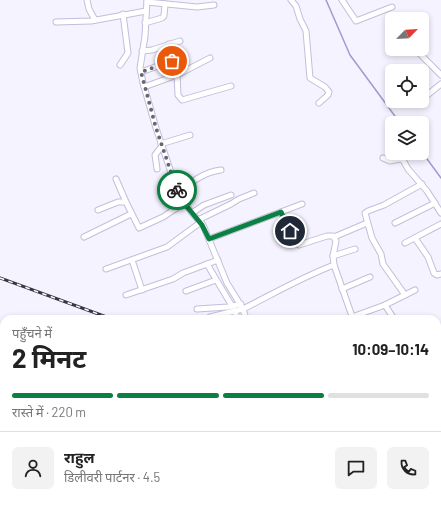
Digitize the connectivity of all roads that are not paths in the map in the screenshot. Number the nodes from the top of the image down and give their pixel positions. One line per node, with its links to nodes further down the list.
1 (87, 0): 10 (street)
2 (291, 0): 26 (street)
3 (343, 0): 7 (street)
4 (147, 1): 5 (street); 8 (street)
5 (165, 4): 6 (street); 12 (street)
6 (214, 5)
7 (392, 8)
8 (146, 11): 9 (street); 12 (street)
9 (123, 14): 10 (street); 18 (street)
10 (95, 20): 11 (street)
11 (56, 22)
12 (145, 23): 15 (street)
13 (180, 41): 14 (street)
14 (169, 44): 15 (street); 19 (street)
15 (142, 51): 19 (street)
16 (422, 56): 21 (street)
17 (210, 58): 20 (street)
18 (120, 65)
19 (141, 72): 24 (street)
20 (177, 75): 23 (street); 24 (street)
21 (441, 75)
22 (441, 84): 25 (street)
23 (231, 86)
24 (144, 87): 28 (street)
25 (429, 94)
26 (319, 103)
27 (190, 135): 28 (street)
28 (161, 145): 30 (street); 34 (street)
29 (383, 158): 33 (street)
30 (157, 169)
31 (221, 170): 34 (street)
32 (116, 179): 37 (street)
33 (422, 184): 38 (street); 47 (street)
34 (178, 192): 40 (street)
35 (254, 193): 46 (street)
36 (231, 195): 43 (street)
37 (126, 202): 41 (street); 45 (street)
38 (435, 203): 44 (street); 48 (street)
39 (302, 204): 42 (street)
40 (181, 205): 43 (street); 45 (street)
41 (98, 210)
42 (281, 212): 50 (street); 54 (street)
43 (192, 213): 46 (street)
44 (441, 213)
45 (132, 214): 51 (street)
46 (198, 223): 54 (street); 59 (street)
47 (367, 223): 52 (street); 71 (street)
48 (395, 223)
49 (441, 224): 53 (street)
50 (290, 231)
51 (84, 237)
52 (334, 237): 56 (street); 58 (street)
53 (415, 238): 55 (street); 63 (street)
54 (209, 239): 60 (street)
55 (405, 243)
56 (299, 245)
57 (355, 250): 58 (street)
58 (333, 256): 61 (street)
59 (132, 260): 62 (street); 67 (street)
60 (212, 262): 65 (street); 67 (street); 73 (street)
61 (334, 265): 66 (street); 73 (street)
62 (106, 269)
63 (441, 274)
64 (370, 277): 66 (street)
65 (216, 280): 69 (street); 73 (street)
66 (342, 289): 78 (street)
67 (142, 290): 70 (street)
68 (415, 290): 71 (street)
69 (186, 291)
70 (126, 295)
71 (405, 295): 72 (street)
72 (385, 304): 79 (street); 80 (street)
73 (237, 308): 74 (street); 75 (street); 76 (street); 77 (street)
74 (197, 309)
75 (216, 315)
76 (237, 315)
77 (243, 315)
78 (351, 315)
79 (359, 315)
80 (392, 315)

